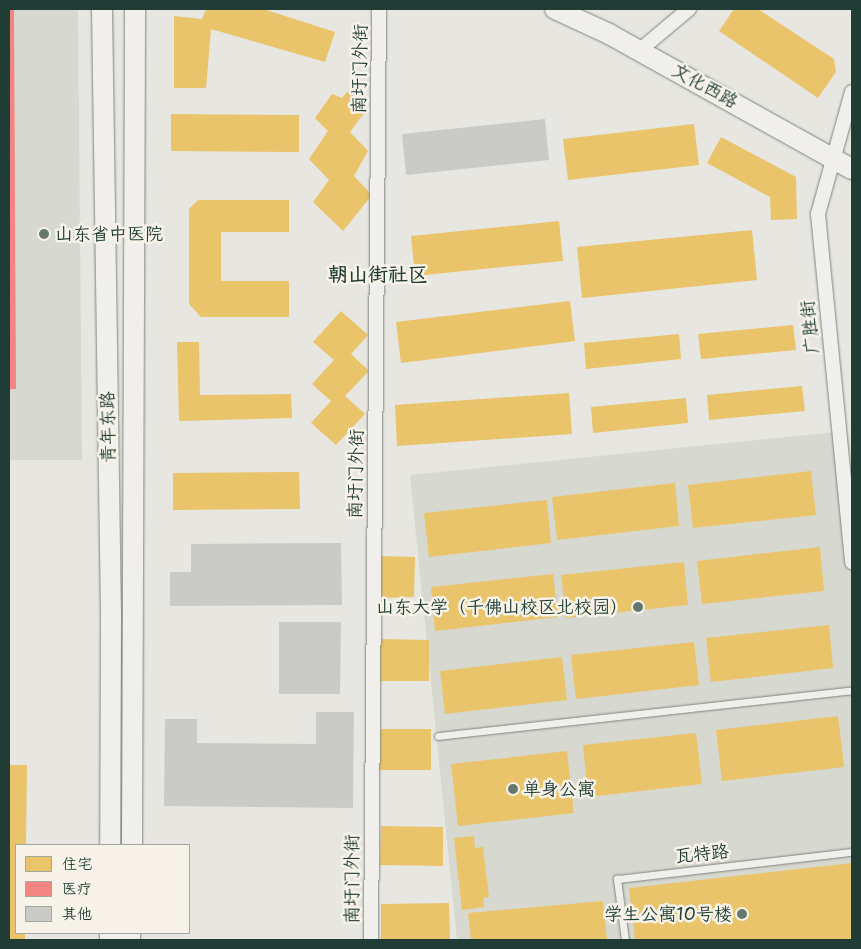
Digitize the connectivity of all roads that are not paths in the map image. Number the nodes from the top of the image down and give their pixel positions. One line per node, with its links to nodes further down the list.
1 (102, 9): 13 (main road, 青年东路)
2 (135, 9): 14 (main road, 青年东路)
3 (555, 9): 6 (main road, 文化西路)
4 (689, 9): 6 (street)
5 (379, 14): 16 (street, 南圩门外街)
6 (640, 50): 8 (main road, 文化西路)
7 (852, 92): 8 (street, 广胜街)
8 (833, 157): 9 (main road, 文化西路); 10 (street, 广胜街)
9 (852, 169)
10 (852, 562)
11 (852, 690): 12 (lane)
12 (438, 736)
13 (110, 844)
14 (132, 844)
15 (852, 852): 17 (lane, 瓦特路)
16 (371, 940)
17 (625, 940)

